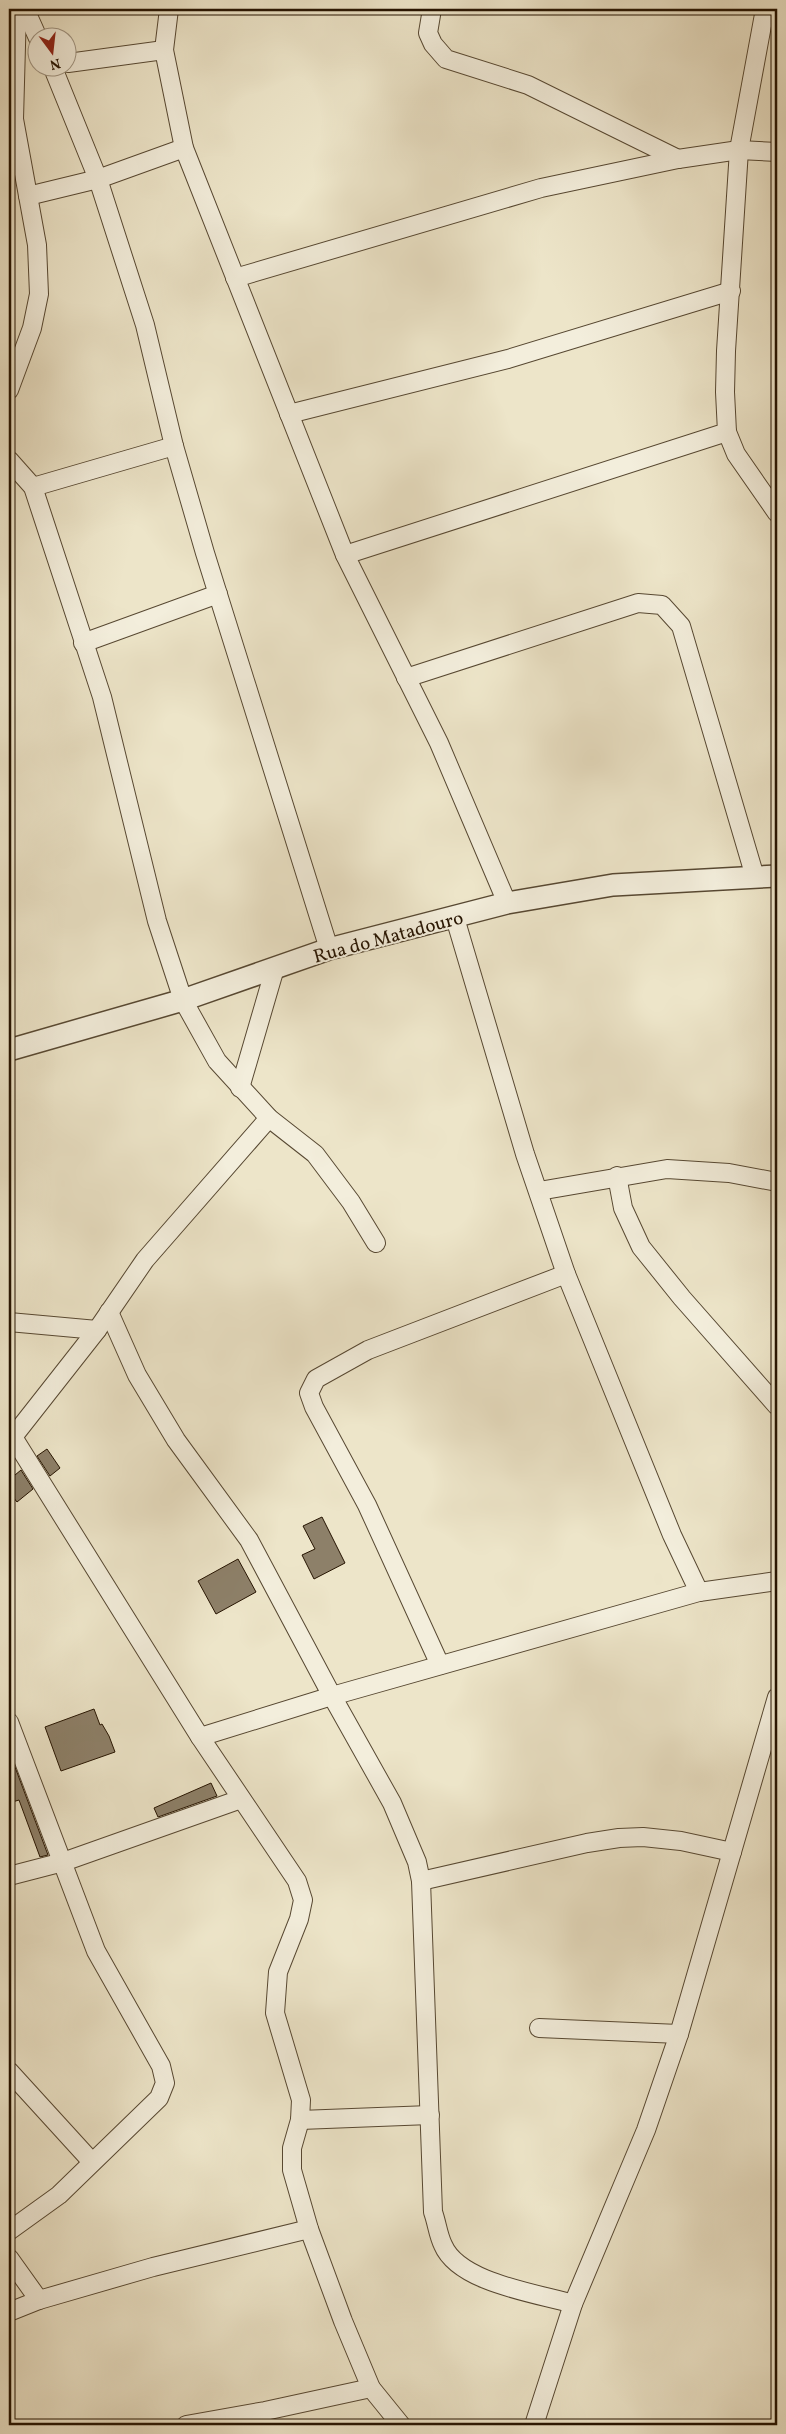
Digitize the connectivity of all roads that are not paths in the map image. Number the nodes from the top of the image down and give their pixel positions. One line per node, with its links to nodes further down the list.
1 (17, 9): 12 (street)
2 (24, 9): 8 (street)
3 (169, 9): 9 (street)
4 (432, 9): 16 (street)
5 (765, 9): 14 (street)
6 (771, 9): 7 (street)
7 (777, 11)
8 (33, 28)
9 (164, 50): 10 (street); 13 (street)
10 (78, 63)
11 (56, 78): 17 (street)
12 (12, 119): 18 (street)
13 (184, 148): 17 (street); 19 (street)
14 (739, 150): 15 (street); 16 (street); 20 (street)
15 (777, 152)
16 (678, 159): 19 (street)
17 (98, 179): 18 (street); 24 (street)
18 (28, 196): 21 (street)
19 (235, 278): 22 (street)
20 (731, 290): 22 (street); 23 (street)
21 (9, 390)
22 (289, 414): 28 (street)
23 (727, 432): 27 (street); 28 (street)
24 (174, 446): 26 (street); 29 (street)
25 (9, 460): 26 (street)
26 (33, 487): 30 (street)
27 (777, 513)
28 (345, 554): 31 (street)
29 (218, 594): 30 (street); 36 (street)
30 (83, 643): 38 (street)
31 (406, 678): 33 (street); 34 (street)
32 (777, 876): 33 (street, Rua do Matadouro)
33 (755, 877): 34 (street, Rua do Matadouro)
34 (507, 904): 35 (street, Rua do Matadouro)
35 (455, 918): 36 (street, Rua do Matadouro); 44 (street)
36 (329, 949): 37 (street, Rua do Matadouro)
37 (275, 968): 38 (street, Rua do Matadouro); 40 (street)
38 (183, 1000): 39 (street, Rua do Matadouro); 40 (street)
39 (9, 1050)
40 (240, 1088): 41 (street)
41 (269, 1118): 45 (street); 47 (street)
42 (617, 1176): 43 (street); 44 (street); 50 (street)
43 (777, 1182)
44 (538, 1191): 46 (street)
45 (376, 1243)
46 (566, 1274): 53 (street); 54 (street)
47 (110, 1312): 49 (street); 55 (street)
48 (9, 1322): 49 (street)
49 (97, 1330): 51 (street)
50 (777, 1406)
51 (11, 1439): 58 (street)
52 (777, 1581): 53 (street)
53 (699, 1592): 54 (street)
54 (440, 1665): 55 (street)
55 (332, 1696): 58 (street); 63 (street)
56 (777, 1697): 60 (street)
57 (9, 1722): 61 (street)
58 (200, 1737): 59 (street)
59 (240, 1799): 61 (street); 68 (street)
60 (732, 1852): 63 (street); 65 (street)
61 (63, 1862): 62 (street); 69 (street)
62 (9, 1876)
63 (421, 1882): 67 (street)
64 (539, 2028): 65 (street)
65 (679, 2034): 74 (street)
66 (9, 2070): 69 (street)
67 (430, 2115): 68 (street); 74 (street)
68 (300, 2120): 70 (street)
69 (92, 2162): 71 (street)
70 (309, 2229): 73 (street); 76 (street)
71 (9, 2231)
72 (9, 2258): 73 (street)
73 (39, 2300): 75 (street)
74 (573, 2304): 80 (street)
75 (9, 2312)
76 (371, 2388): 77 (street); 79 (street)
77 (266, 2418): 78 (street)
78 (186, 2425)
79 (401, 2425)
80 (534, 2425)

